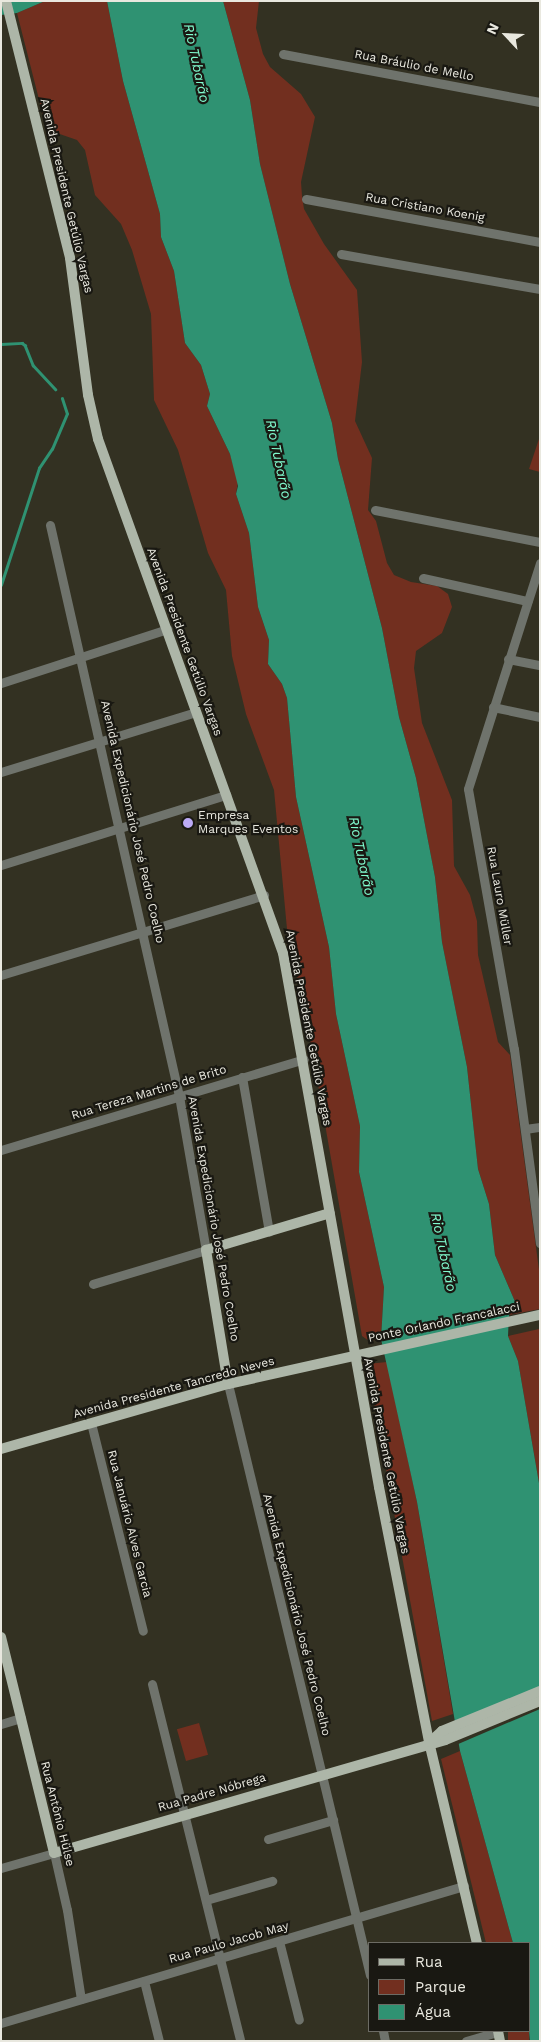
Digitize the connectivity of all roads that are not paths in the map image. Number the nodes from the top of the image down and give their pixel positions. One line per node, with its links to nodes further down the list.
1 (6, 1): 15 (main road, Avenida Presidente Getúlio Vargas)
2 (283, 54): 3 (street, Rua Bráulio de Mello)
3 (540, 102)
4 (306, 199): 5 (street, Rua Cristiano Koenig)
5 (540, 242)
6 (341, 254): 7 (street)
7 (540, 289)
8 (375, 510): 10 (street)
9 (50, 525): 16 (street, Avenida Expedicionário José Pedro Coelho)
10 (540, 542)
11 (540, 563): 13 (street, Rua Lauro Müller)
12 (423, 578): 14 (street)
13 (536, 583): 14 (street, Rua Lauro Müller)
14 (527, 601): 17 (street, Rua Lauro Müller)
15 (167, 629): 16 (street); 21 (main road, Avenida Presidente Getúlio Vargas)
16 (81, 657): 19 (street); 23 (street, Avenida Expedicionário José Pedro Coelho)
17 (508, 659): 18 (street); 20 (street, Rua Lauro Müller)
18 (540, 665)
19 (1, 683)
20 (493, 707): 22 (street); 35 (street, Rua Lauro Müller)
21 (196, 712): 23 (street); 25 (main road, Avenida Presidente Getúlio Vargas)
22 (540, 717)
23 (101, 742): 24 (street); 26 (street, Avenida Expedicionário José Pedro Coelho)
24 (1, 772)
25 (226, 795): 26 (street); 28 (main road, Avenida Presidente Getúlio Vargas)
26 (120, 828): 27 (street); 29 (street, Avenida Expedicionário José Pedro Coelho)
27 (1, 865)
28 (264, 895): 29 (street); 31 (main road, Avenida Presidente Getúlio Vargas)
29 (144, 932): 30 (street); 33 (street, Avenida Expedicionário José Pedro Coelho)
30 (1, 975)
31 (304, 1059): 32 (street, Rua Tereza Martins de Brito); 37 (main road, Avenida Presidente Getúlio Vargas)
32 (242, 1077): 33 (street, Rua Tereza Martins de Brito); 39 (street)
33 (179, 1096): 36 (street, Rua Tereza Martins de Brito); 41 (street, Avenida Expedicionário José Pedro Coelho)
34 (540, 1127): 35 (street)
35 (525, 1129): 38 (street, Rua Lauro Müller)
36 (1, 1150)
37 (330, 1213): 39 (main road); 44 (main road, Avenida Presidente Getúlio Vargas)
38 (538, 1224): 40 (street, Rua Lauro Müller)
39 (269, 1232): 41 (main road)
40 (540, 1243)
41 (206, 1250): 42 (street); 45 (main road, Avenida Expedicionário José Pedro Coelho)
42 (93, 1284)
43 (537, 1316): 44 (main road, Ponte Orlando Francalacci)
44 (359, 1354): 45 (main road, Avenida Presidente Tancredo Neves); 56 (main road, Avenida Presidente Getúlio Vargas)
45 (228, 1384): 46 (main road, Avenida Presidente Tancredo Neves); 57 (street, Avenida Expedicionário José Pedro Coelho)
46 (91, 1423): 47 (main road, Avenida Presidente Tancredo Neves); 48 (street, Rua Januário Alves Garcia)
47 (1, 1450)
48 (143, 1631)
49 (1, 1638): 53 (main road, Rua Antônio Hülse)
50 (152, 1684): 58 (street)
51 (540, 1691): 55 (main road)
52 (540, 1701): 55 (main road)
53 (21, 1718): 54 (street); 61 (main road, Rua Antônio Hülse)
54 (1, 1724)
55 (444, 1736): 56 (main road, Rua Padre Nóbrega)
56 (429, 1742): 57 (main road, Rua Padre Nóbrega); 64 (main road, Avenida Presidente Getúlio Vargas)
57 (322, 1774): 58 (main road, Rua Padre Nóbrega); 59 (street, Avenida Expedicionário José Pedro Coelho)
58 (184, 1814): 61 (main road, Rua Padre Nóbrega); 65 (street)
59 (333, 1820): 60 (street); 66 (street, Avenida Expedicionário José Pedro Coelho)
60 (268, 1839)
61 (54, 1853): 62 (street, Rua Padre Nóbrega); 72 (street, Rua Antônio Hülse)
62 (1, 1868)
63 (272, 1881): 65 (street)
64 (464, 1886): 66 (street, Rua Paulo Jacob May); 68 (main road, Avenida Presidente Getúlio Vargas)
65 (206, 1900): 69 (street)
66 (356, 1918): 67 (street, Rua Paulo Jacob May); 70 (street, Avenida Expedicionário José Pedro Coelho)
67 (279, 1941): 69 (street, Rua Paulo Jacob May); 73 (street)
68 (477, 1942)
69 (220, 1958): 71 (street, Rua Paulo Jacob May); 76 (street)
70 (368, 1967)
71 (144, 1981): 72 (street, Rua Paulo Jacob May); 77 (street)
72 (81, 1999): 74 (street, Rua Paulo Jacob May)
73 (298, 2020)
74 (1, 2023)
75 (499, 2034): 78 (street)
76 (240, 2039)
77 (159, 2041)
78 (466, 2041)

